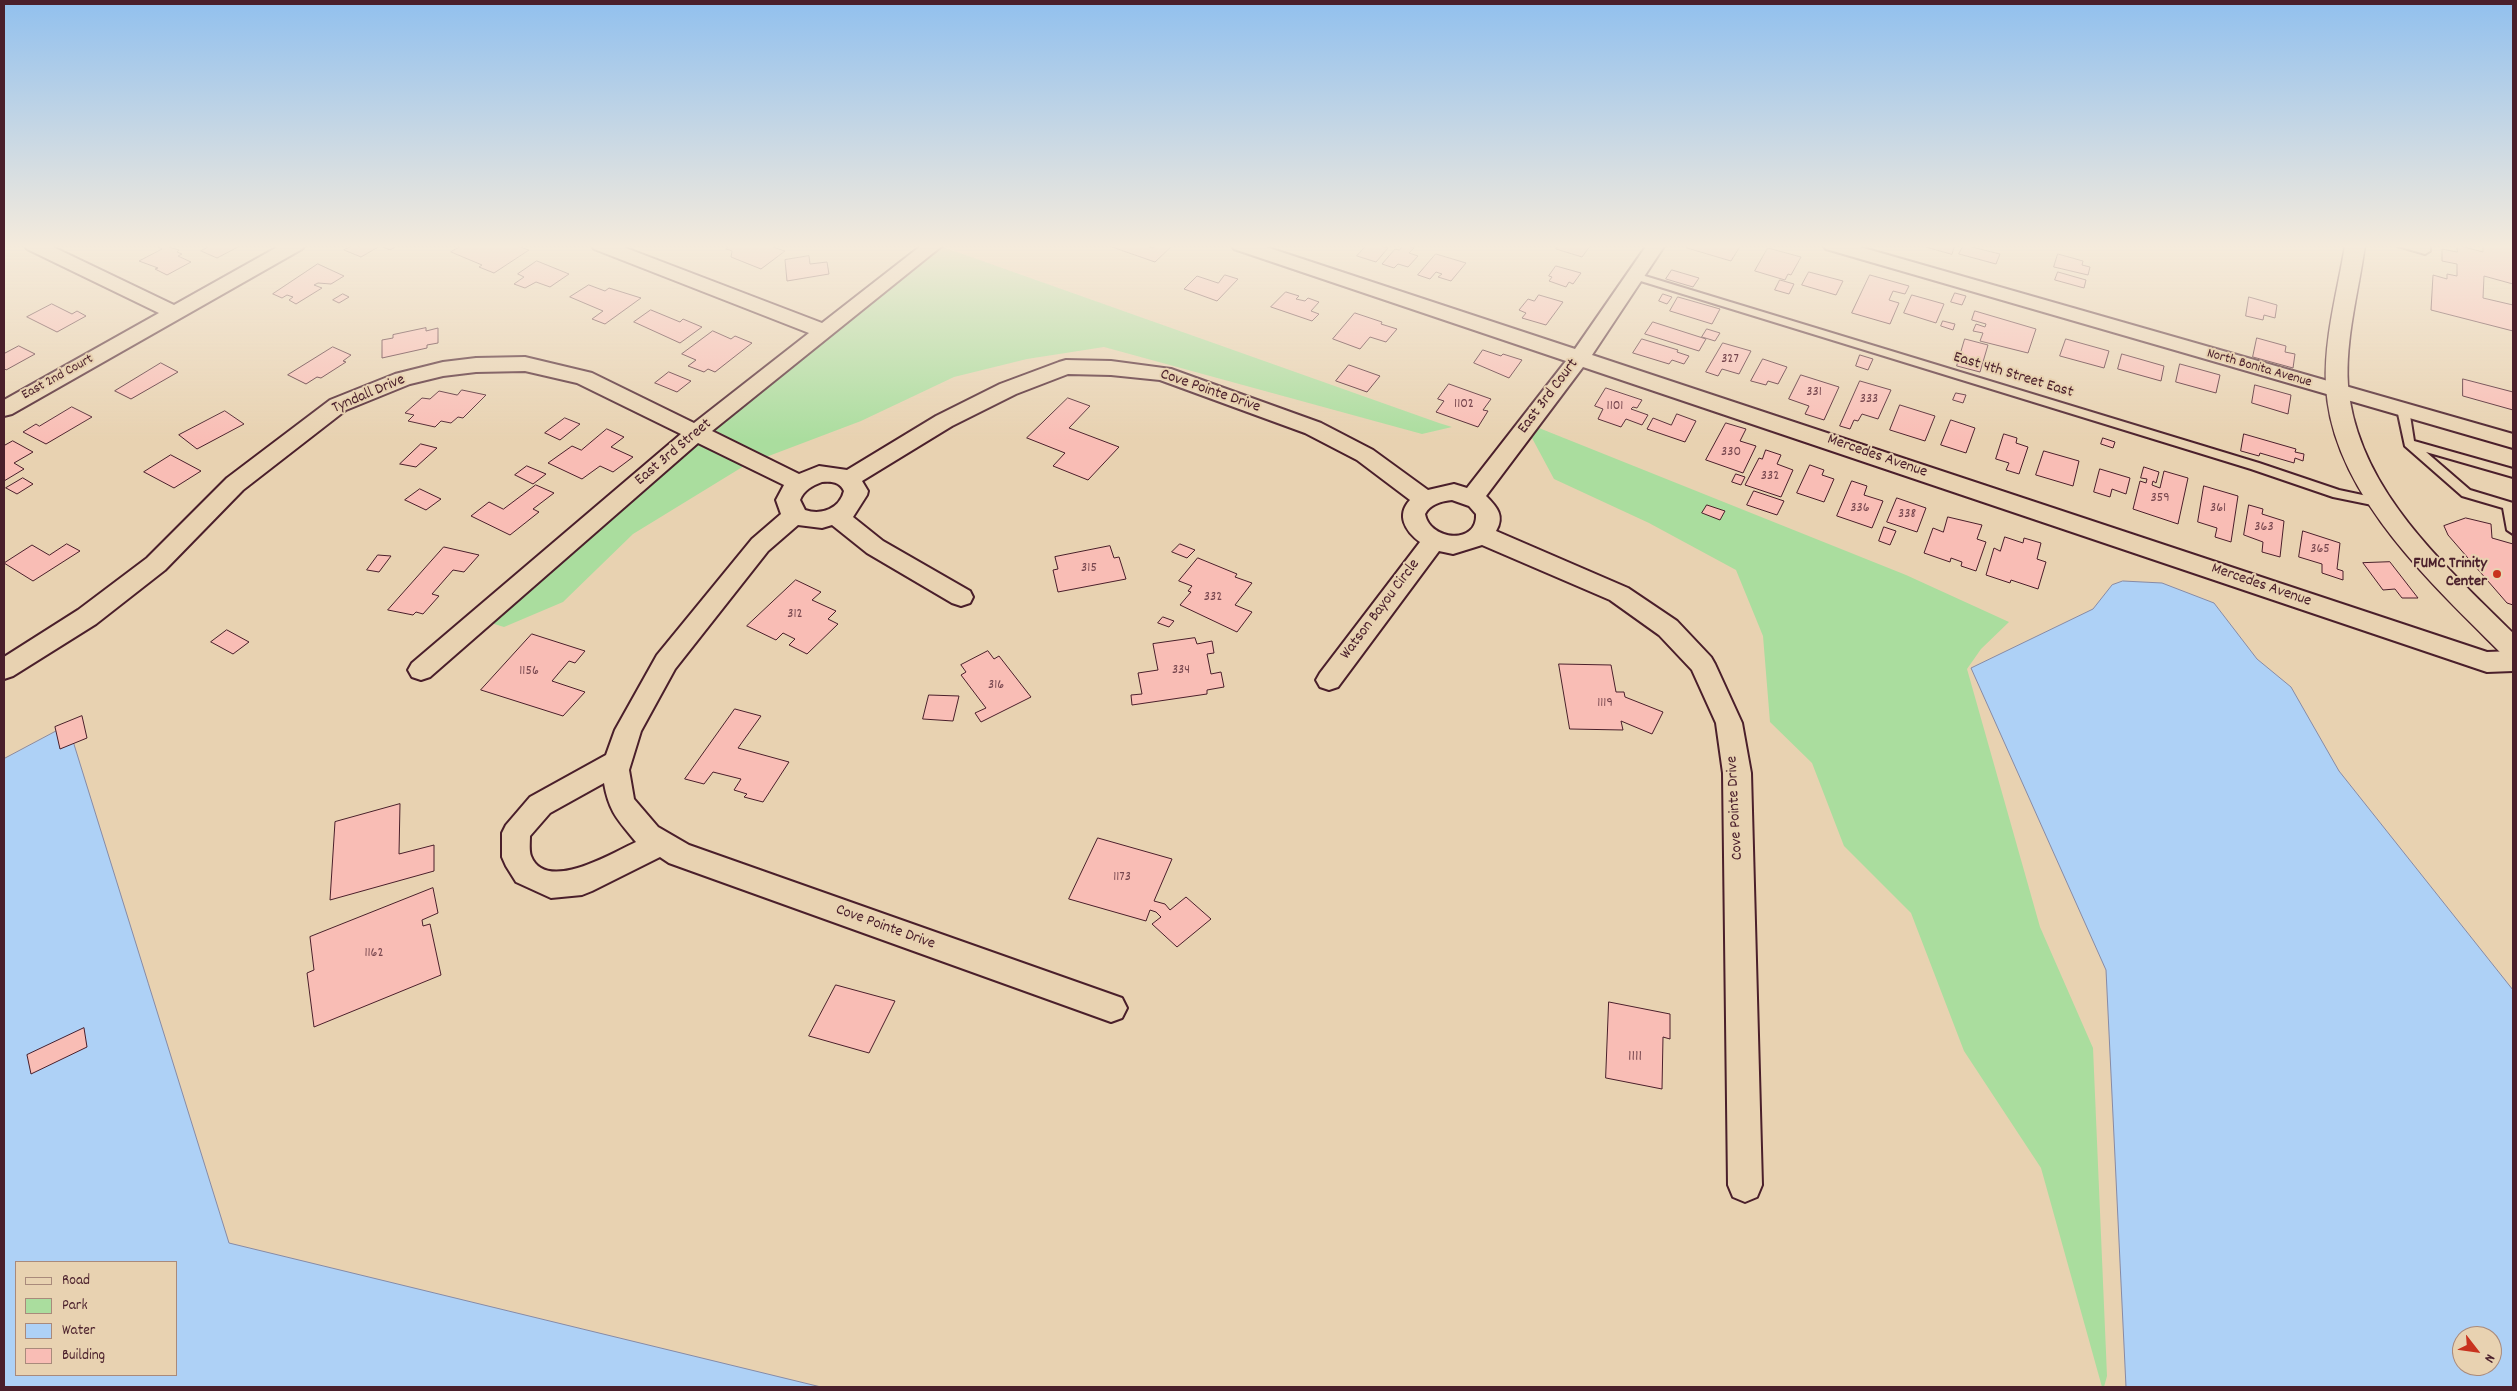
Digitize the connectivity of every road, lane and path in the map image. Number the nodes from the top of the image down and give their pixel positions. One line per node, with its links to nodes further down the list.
1 (169, 310): 10 (street)
2 (180, 310): 10 (street, East 2nd Court)
3 (769, 310): 11 (street)
4 (853, 310): 11 (street, East 3rd Street)
5 (1437, 310): 12 (street, Mercedes Avenue)
6 (1612, 310): 12 (street, East 3rd Court)
7 (1746, 310): 24 (lane, East 4th Street East)
8 (2057, 310): 13 (street, North Bonita Avenue)
9 (2345, 310): 13 (street)
10 (175, 313): 14 (street, East 2nd Court)
11 (826, 332): 16 (street, East 3rd Street)
12 (1580, 357): 22 (street, East 3rd Court); 33 (street, Mercedes Avenue)
13 (2337, 391): 15 (street, North Bonita Avenue); 24 (street)
14 (4, 409)
15 (2403, 409): 17 (street, North Bonita Avenue); 18 (lane)
16 (697, 432): 21 (street, Tyndall Drive); 34 (street, Tyndall Drive); 35 (street, East 3rd Street)
17 (2513, 441)
18 (2410, 443): 19 (lane); 25 (lane)
19 (2513, 473)
20 (848, 479): 21 (street); 23 (street, Cove Pointe Drive); 27 (street)
21 (799, 483): 26 (street)
22 (1472, 498): 23 (street); 29 (street)
23 (1425, 499): 30 (street)
24 (2382, 503): 32 (street)
25 (2511, 506): 28 (lane)
26 (795, 515): 27 (street); 37 (street, Cove Pointe Drive)
27 (836, 516): 31 (street)
28 (2513, 530)
29 (1482, 535): 30 (street); 40 (street, Cove Pointe Drive)
30 (1434, 540): 36 (street, Watson Bayou Circle)
31 (961, 597)
32 (2513, 649)
33 (2513, 661)
34 (4, 669)
35 (421, 670)
36 (1329, 680)
37 (618, 762): 38 (street, Cove Pointe Drive); 38 (street)
38 (661, 843): 39 (street, Cove Pointe Drive)
39 (1111, 1008)
40 (1745, 1186)

